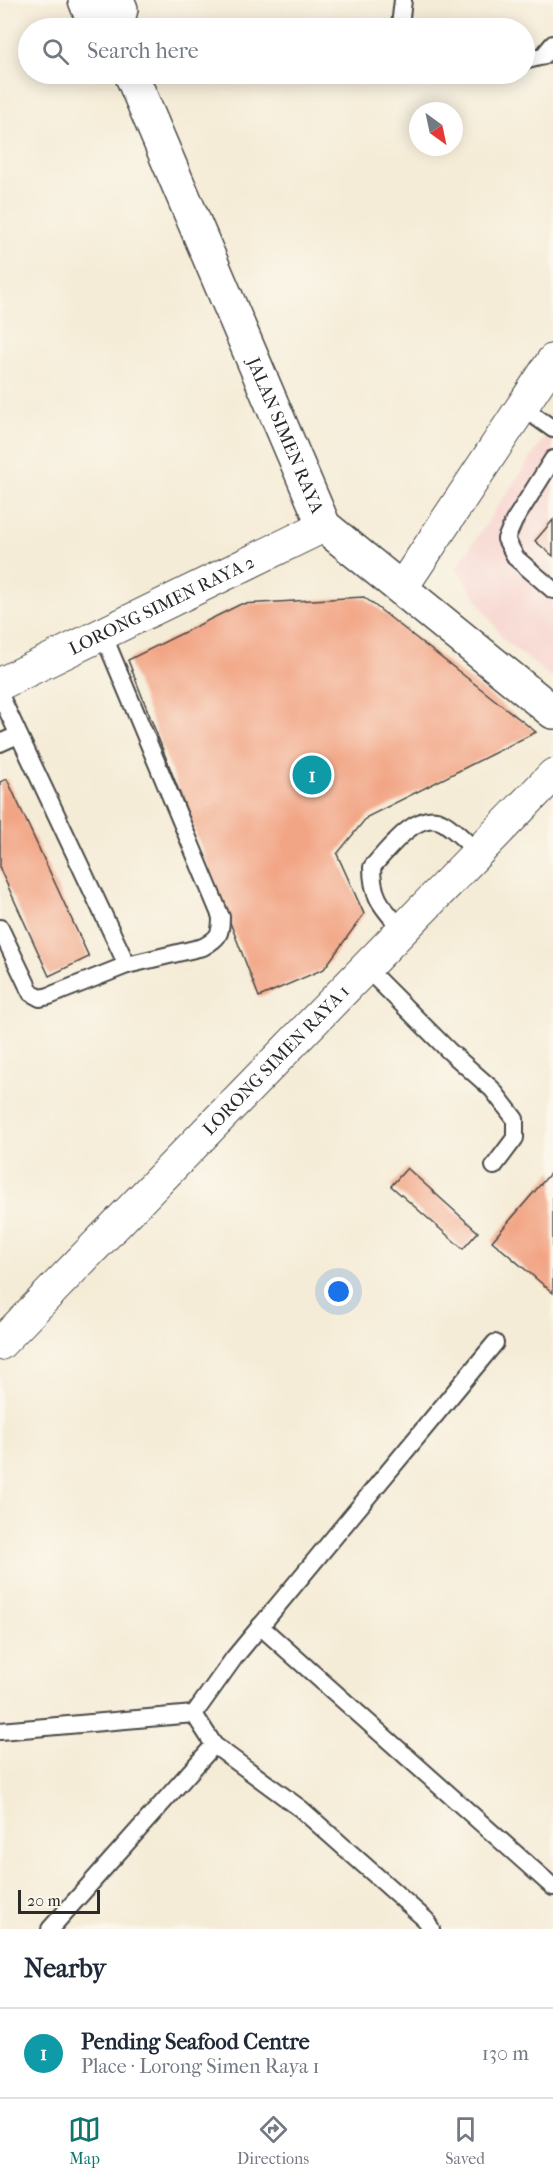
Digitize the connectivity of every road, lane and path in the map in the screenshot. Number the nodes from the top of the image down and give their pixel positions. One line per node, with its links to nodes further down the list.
1 (85, 0): 4 (street)
2 (117, 0): 5 (street)
3 (403, 0): 6 (lane)
4 (92, 18)
5 (119, 18)
6 (401, 18)
7 (553, 44): 8 (lane)
8 (535, 58)
9 (135, 84): 14 (street, JALAN SIMEN RAYA)
10 (553, 360): 11 (street)
11 (522, 407): 12 (lane); 15 (street)
12 (553, 429)
13 (553, 459): 16 (lane)
14 (324, 526): 15 (street, JALAN SIMEN RAYA); 17 (street, LORONG SIMEN RAYA 2)
15 (401, 589): 20 (street, JALAN SIMEN RAYA)
16 (553, 590)
17 (103, 634): 18 (street, LORONG SIMEN RAYA 2); 27 (lane)
18 (0, 684)
19 (0, 695): 21 (lane)
20 (553, 712)
21 (18, 735): 22 (lane); 27 (lane)
22 (0, 743)
23 (553, 775): 24 (street, LORONG SIMEN RAYA 1)
24 (478, 853): 26 (street, LORONG SIMEN RAYA 1); 26 (lane)
25 (0, 928): 27 (lane)
26 (403, 931): 28 (street, LORONG SIMEN RAYA 1)
27 (127, 965)
28 (367, 969): 29 (lane); 31 (street, LORONG SIMEN RAYA 1)
29 (494, 1166)
30 (495, 1343): 32 (lane)
31 (0, 1344)
32 (260, 1626): 33 (lane); 36 (lane)
33 (194, 1714): 34 (lane); 35 (lane)
34 (0, 1731)
35 (214, 1745): 37 (lane); 38 (lane)
36 (553, 1887)
37 (50, 1929)
38 (431, 1929)

